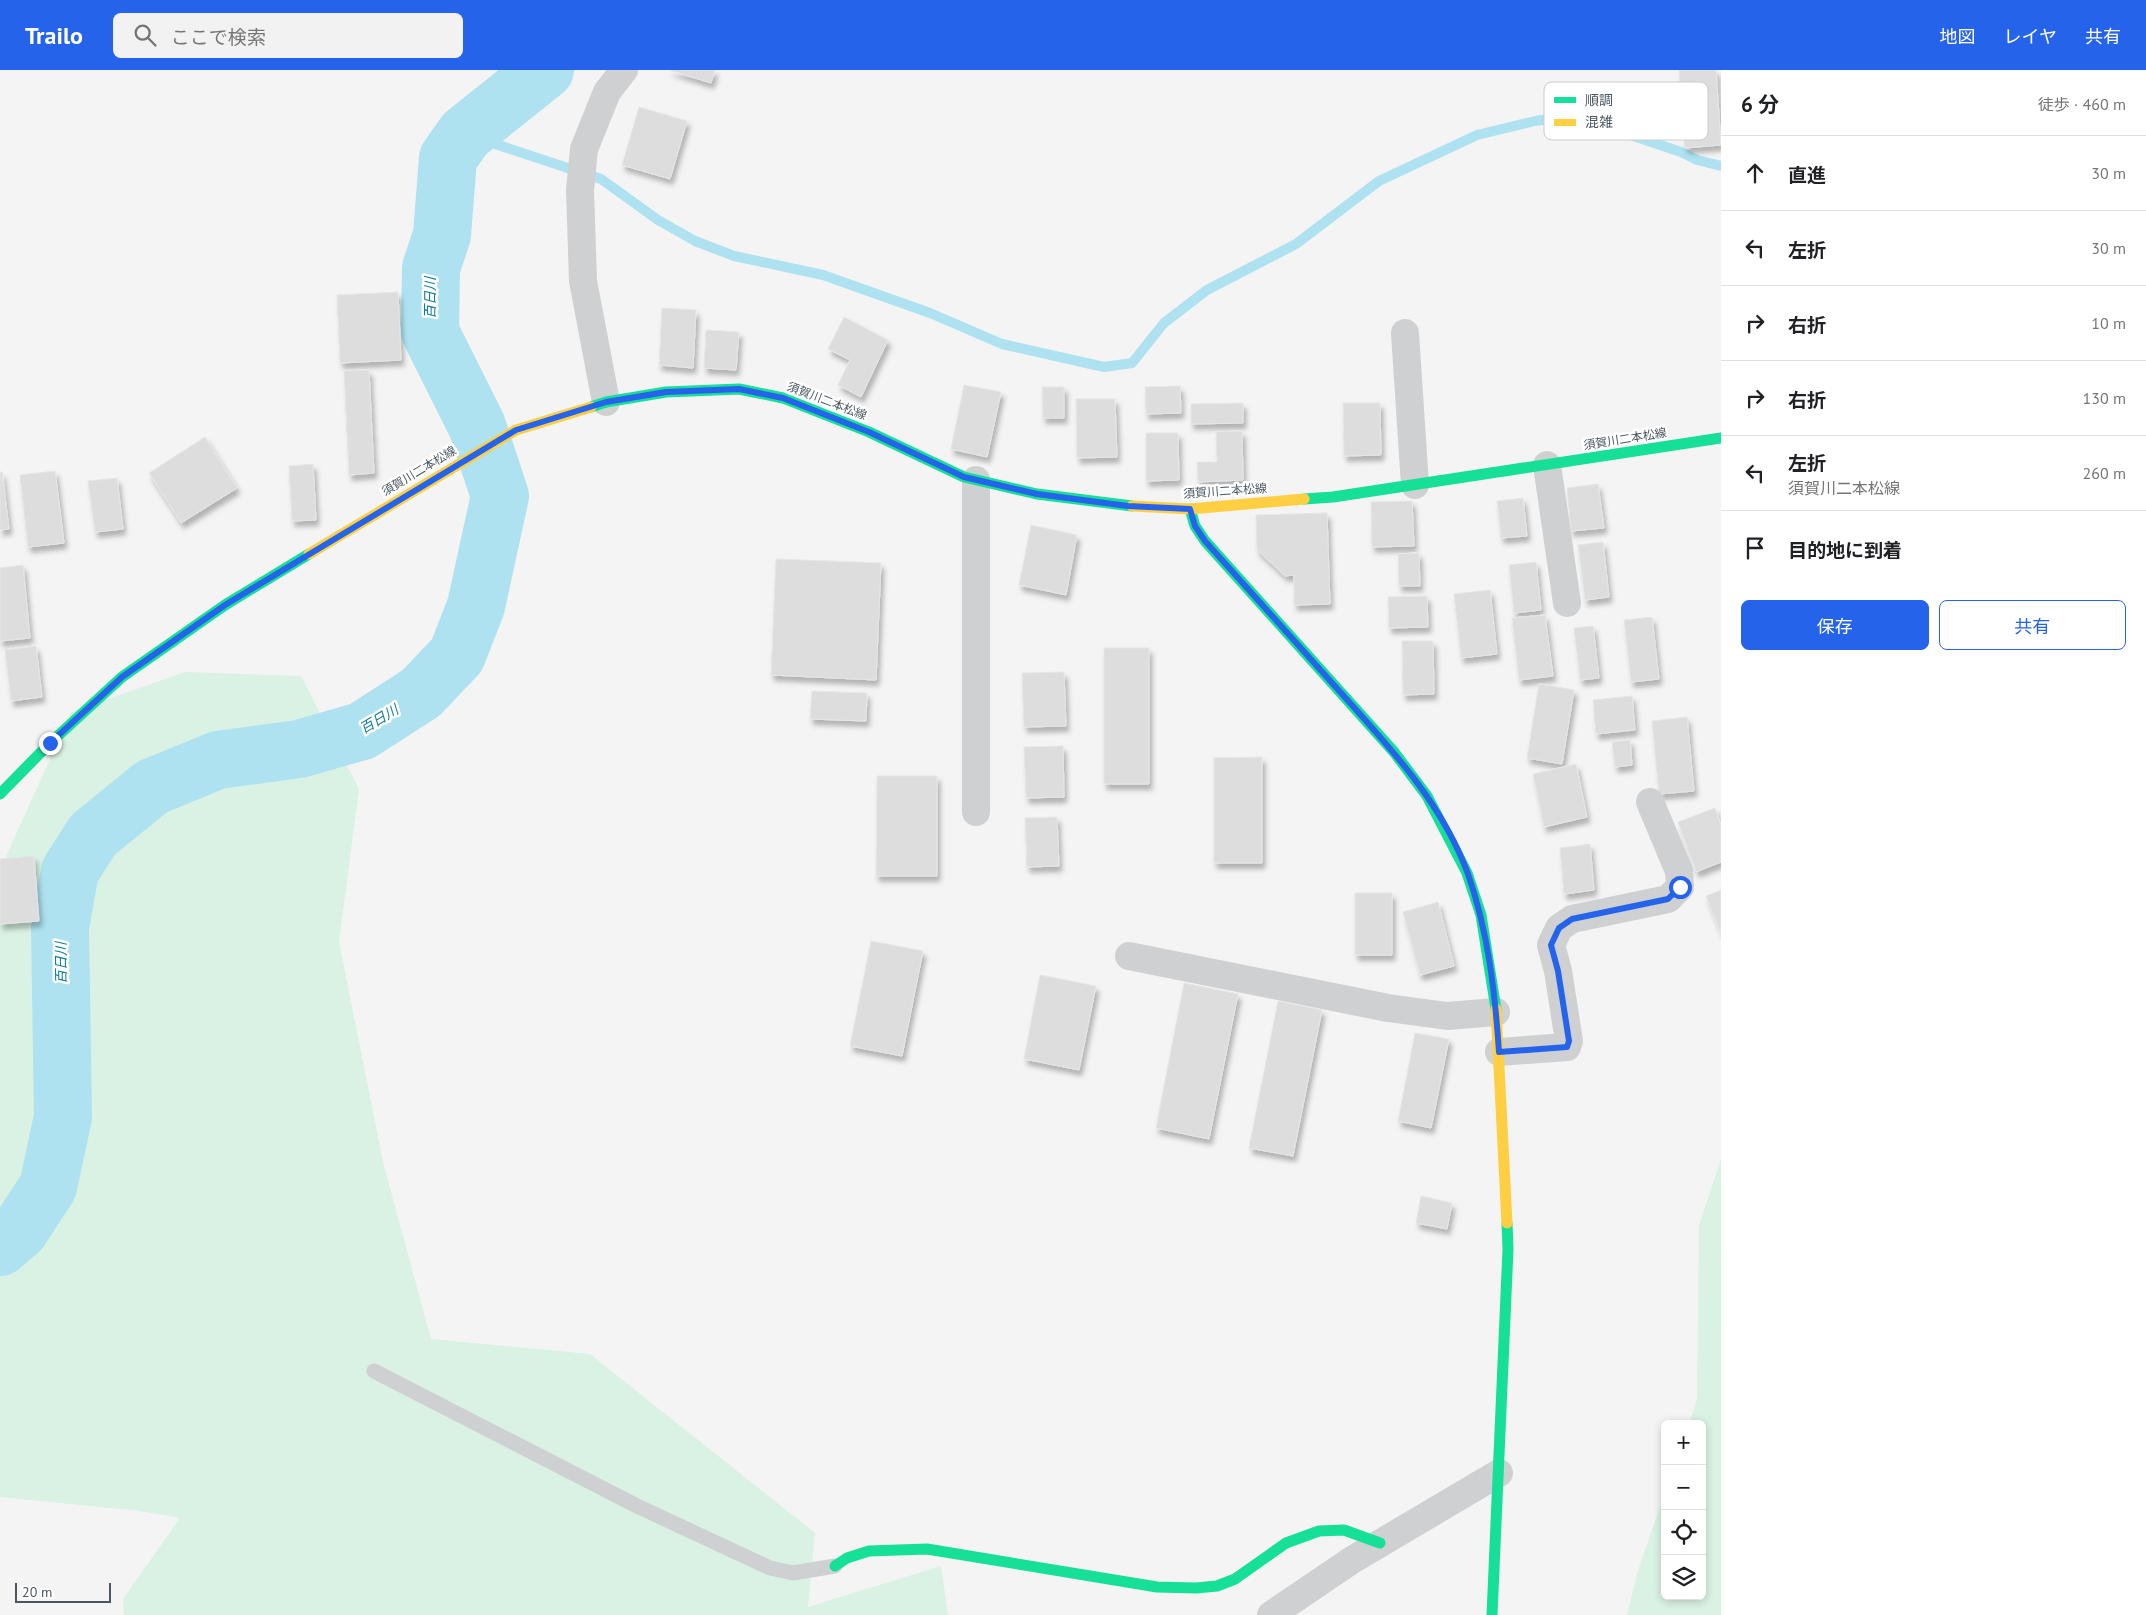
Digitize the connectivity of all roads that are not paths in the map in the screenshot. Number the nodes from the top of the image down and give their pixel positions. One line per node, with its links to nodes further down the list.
1 (624, 70): 3 (street)
2 (1405, 333): 7 (street)
3 (606, 402): 6 (main road, 須賀川二本松線); 10 (main road, 須賀川二本松線)
4 (1721, 438): 5 (main road, 須賀川二本松線)
5 (1547, 465): 7 (main road, 須賀川二本松線); 9 (street)
6 (976, 480): 8 (main road, 須賀川二本松線); 12 (street)
7 (1415, 485): 8 (main road, 須賀川二本松線)
8 (1190, 509): 14 (main road)
9 (1568, 603)
10 (0, 794)
11 (1650, 802): 15 (street)
12 (976, 812)
13 (1129, 956): 14 (street)
14 (1496, 1012): 15 (main road)
15 (1499, 1052): 17 (main road)
16 (374, 1371): 19 (lane)
17 (1499, 1472): 18 (street); 21 (main road)
18 (1380, 1543): 19 (main road); 20 (street)
19 (835, 1566)
20 (1271, 1615)
21 (1492, 1615)

